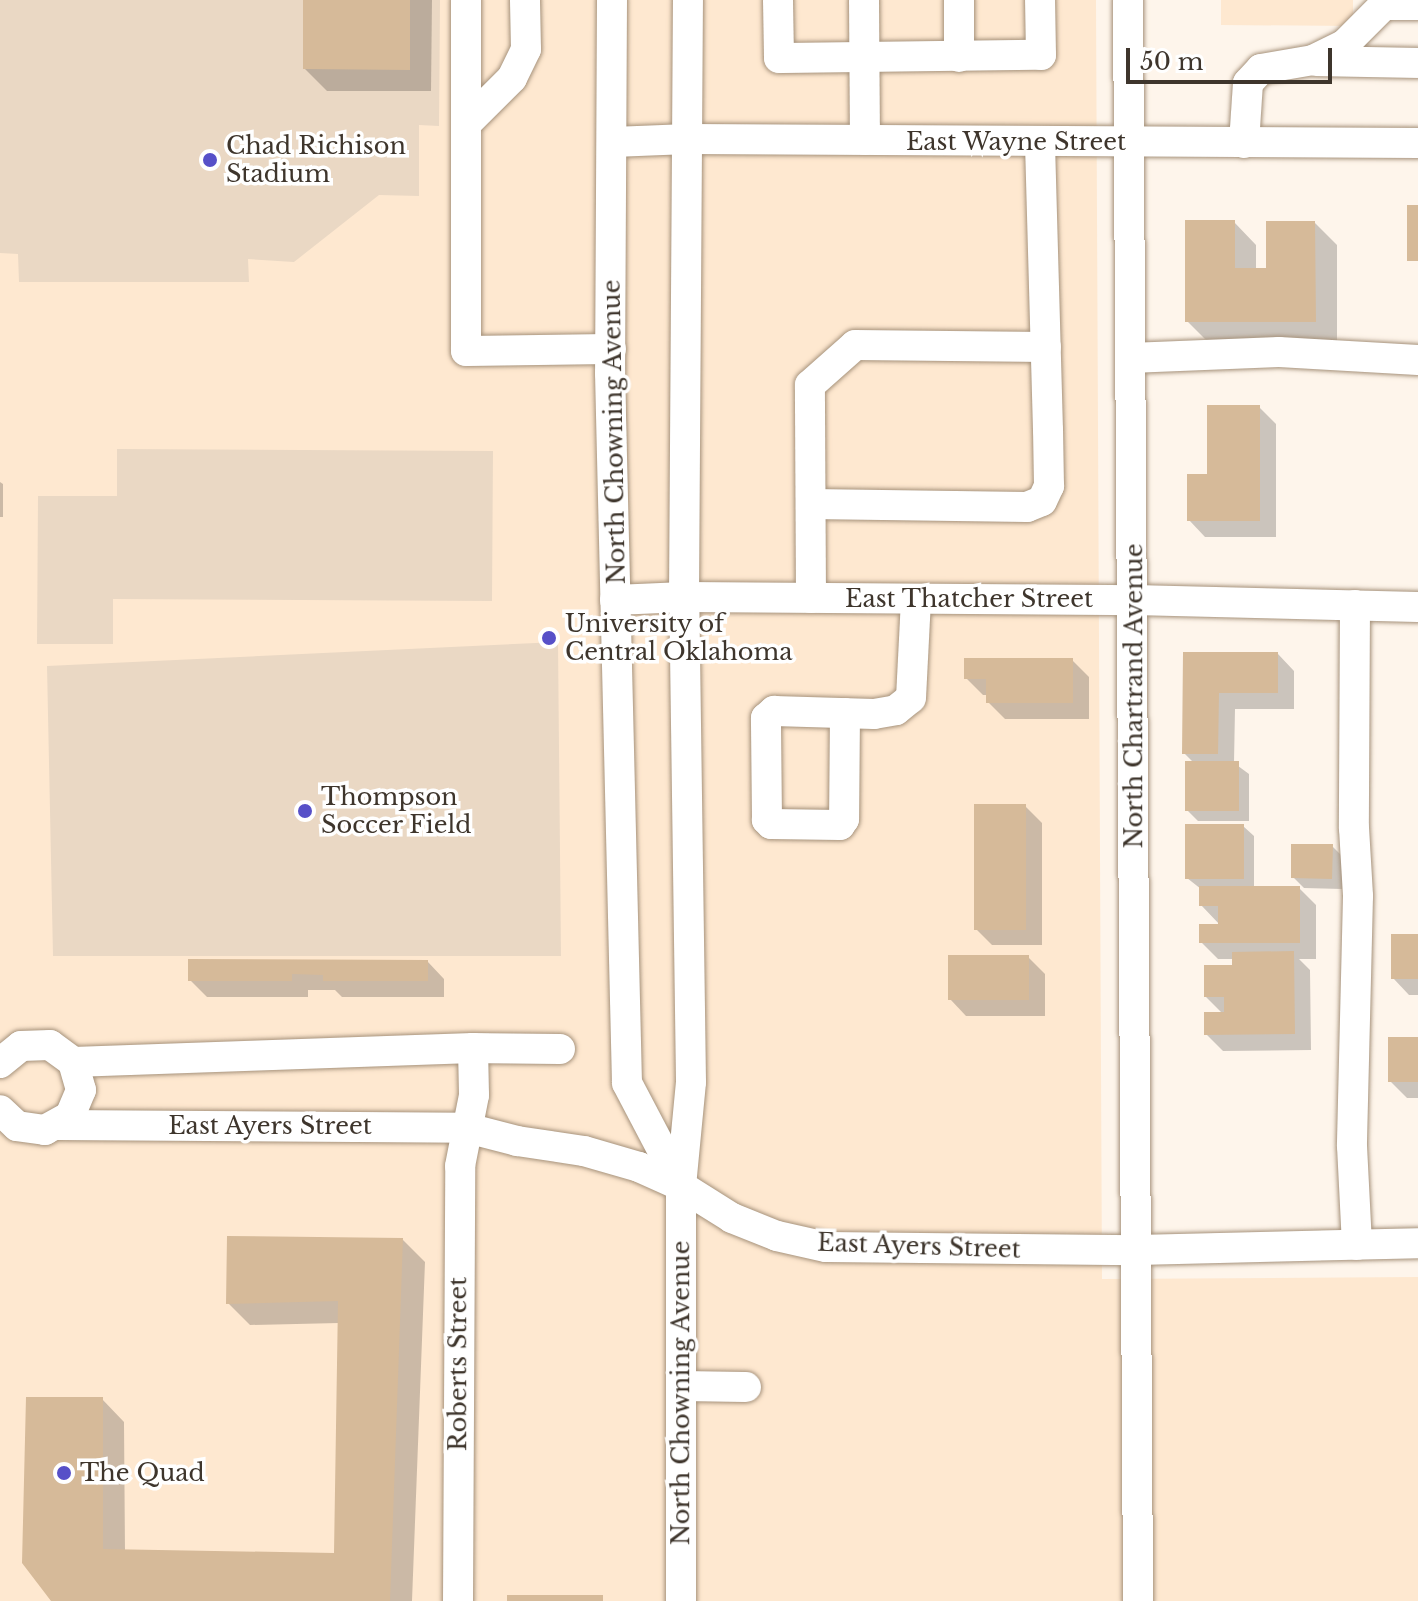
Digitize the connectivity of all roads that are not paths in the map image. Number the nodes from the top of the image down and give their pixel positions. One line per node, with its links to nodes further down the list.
1 (466, 0): 15 (street)
2 (525, 0): 15 (street)
3 (612, 0): 18 (street, North Chowning Avenue)
4 (688, 0): 16 (street, North Chowning Avenue)
5 (778, 0): 12 (street)
6 (864, 0): 12 (street)
7 (959, 0): 11 (street)
8 (1040, 0): 11 (street)
9 (1128, 0): 20 (street, North Chartrand Avenue)
10 (1418, 5): 13 (street)
11 (959, 57): 12 (street)
12 (864, 58): 17 (street)
13 (1308, 61): 14 (street); 21 (street)
14 (1418, 63)
15 (466, 124): 24 (street)
16 (688, 139): 17 (street, East Wayne Street); 18 (street, East Wayne Street); 28 (street, North Chowning Avenue)
17 (865, 140): 19 (street, East Wayne Street)
18 (613, 142): 24 (street, North Chowning Avenue)
19 (1040, 142): 20 (street, East Wayne Street); 23 (street)
20 (1127, 143): 21 (street, East Wayne Street); 25 (street, North Chartrand Avenue)
21 (1244, 143): 22 (street, East Wayne Street)
22 (1418, 143)
23 (1046, 347): 27 (street); 27 (street)
24 (611, 349): 31 (street, North Chowning Avenue)
25 (1130, 358): 26 (street); 32 (street, North Chartrand Avenue)
26 (1418, 360)
27 (811, 504): 29 (street)
28 (684, 597): 29 (street, East Thatcher Street); 31 (street, East Thatcher Street); 43 (street, North Chowning Avenue)
29 (811, 598): 30 (street, East Thatcher Street)
30 (916, 599): 32 (street, East Thatcher Street); 35 (street)
31 (615, 600): 43 (street, North Chowning Avenue)
32 (1134, 600): 33 (street, East Thatcher Street); 46 (street, North Chartrand Avenue)
33 (1355, 605): 34 (street, East Thatcher Street); 45 (street)
34 (1418, 607)
35 (845, 713)
36 (473, 1048): 37 (street); 38 (street); 42 (street, Roberts Street)
37 (560, 1049)
38 (73, 1062): 39 (street); 41 (street)
39 (0, 1063)
40 (6, 1123): 41 (street, East Ayers Street)
41 (59, 1125): 42 (street, East Ayers Street)
42 (467, 1128): 43 (street, East Ayers Street); 49 (street, Roberts Street)
43 (681, 1186): 46 (street, East Ayers Street); 47 (street, North Chowning Avenue)
44 (1418, 1243): 45 (street, East Ayers Street)
45 (1357, 1245): 46 (street, East Ayers Street)
46 (1137, 1250): 51 (street, North Chartrand Avenue)
47 (682, 1386): 48 (street); 50 (street, North Chowning Avenue)
48 (746, 1387)
49 (458, 1601)
50 (681, 1601)
51 (1138, 1601)

